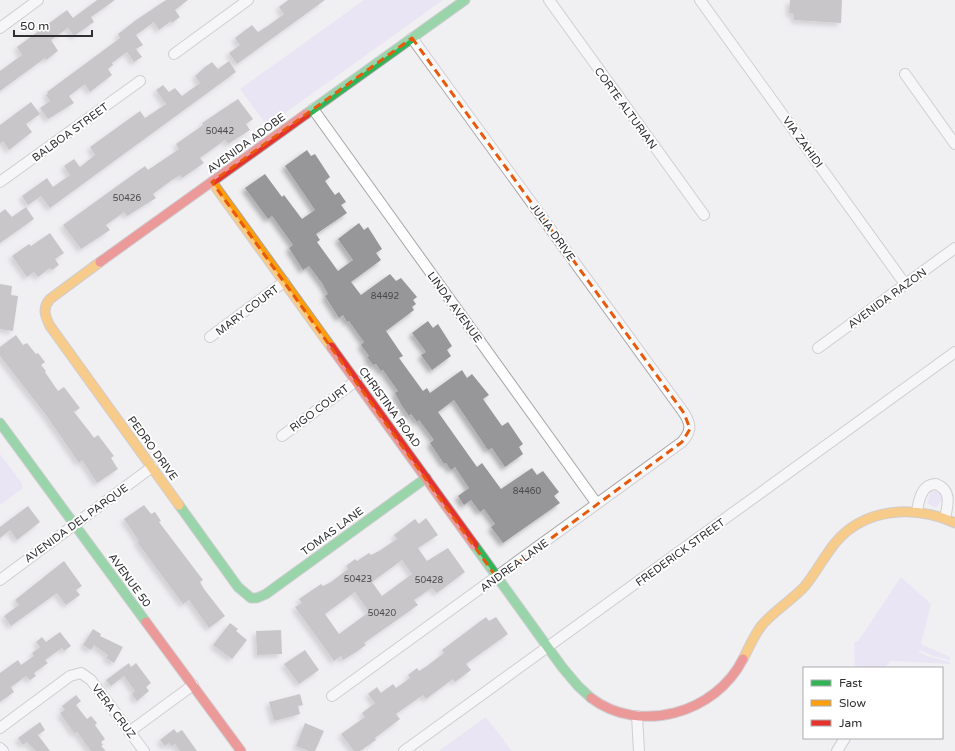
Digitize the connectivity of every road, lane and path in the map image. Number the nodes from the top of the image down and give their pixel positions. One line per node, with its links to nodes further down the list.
1 (38, 0): 6 (street)
2 (248, 0): 8 (street)
3 (465, 0): 7 (street, AVENIDA ADOBE)
4 (549, 0): 15 (street, CORTE ALTURIAN)
5 (700, 0): 18 (street, VIA ZAHIDI)
6 (0, 28)
7 (412, 38): 11 (street, AVENIDA ADOBE); 25 (street, JULIA DRIVE)
8 (174, 54)
9 (904, 74): 12 (street)
10 (140, 81): 13 (street, BALBOA STREET)
11 (312, 109): 14 (street, AVENIDA ADOBE); 29 (street, LINDA AVENUE)
12 (955, 144)
13 (0, 182)
14 (212, 182): 17 (street, CHRISTINA ROAD); 19 (street, AVENIDA ADOBE)
15 (704, 215)
16 (955, 248): 18 (street, AVENIDA RAZON)
17 (284, 282): 20 (street, MARY COURT); 23 (street, CHRISTINA ROAD)
18 (905, 284): 21 (street, AVENIDA RAZON)
19 (44, 308): 27 (street, PEDRO DRIVE)
20 (210, 337)
21 (818, 348)
22 (955, 352): 37 (street, FREDERICK STREET)
23 (356, 381): 26 (street, RIGO COURT); 28 (street, CHRISTINA ROAD)
24 (0, 423): 33 (street, AVENUE 50)
25 (690, 429): 29 (street, ANDREA LANE)
26 (282, 436)
27 (152, 467): 33 (street, AVENIDA DEL PARQUE); 36 (street, PEDRO DRIVE)
28 (426, 478): 34 (street, CHRISTINA ROAD); 36 (street, TOMAS LANE)
29 (597, 504): 34 (street, ANDREA LANE)
30 (917, 511): 31 (street, CHRISTINA ROAD); 31 (street); 40 (street, CHRISTINA ROAD)
31 (945, 518): 32 (street, CHRISTINA ROAD)
32 (955, 523)
33 (74, 524): 35 (street, AVENIDA DEL PARQUE); 38 (street, AVENUE 50)
34 (498, 578): 37 (street, CHRISTINA ROAD); 39 (street, ANDREA LANE)
35 (0, 580)
36 (251, 598)
37 (548, 647): 40 (street, CHRISTINA ROAD); 48 (street, FREDERICK STREET)
38 (192, 685): 42 (street); 47 (street, AVENUE 50)
39 (332, 696)
40 (637, 716): 49 (street)
41 (0, 728): 42 (street, VERA CRUZ)
42 (129, 732): 46 (street, VERA CRUZ)
43 (844, 739): 50 (street)
44 (0, 748): 45 (street)
45 (2, 751)
46 (144, 751)
47 (241, 751)
48 (404, 751)
49 (640, 751)
50 (837, 751)

